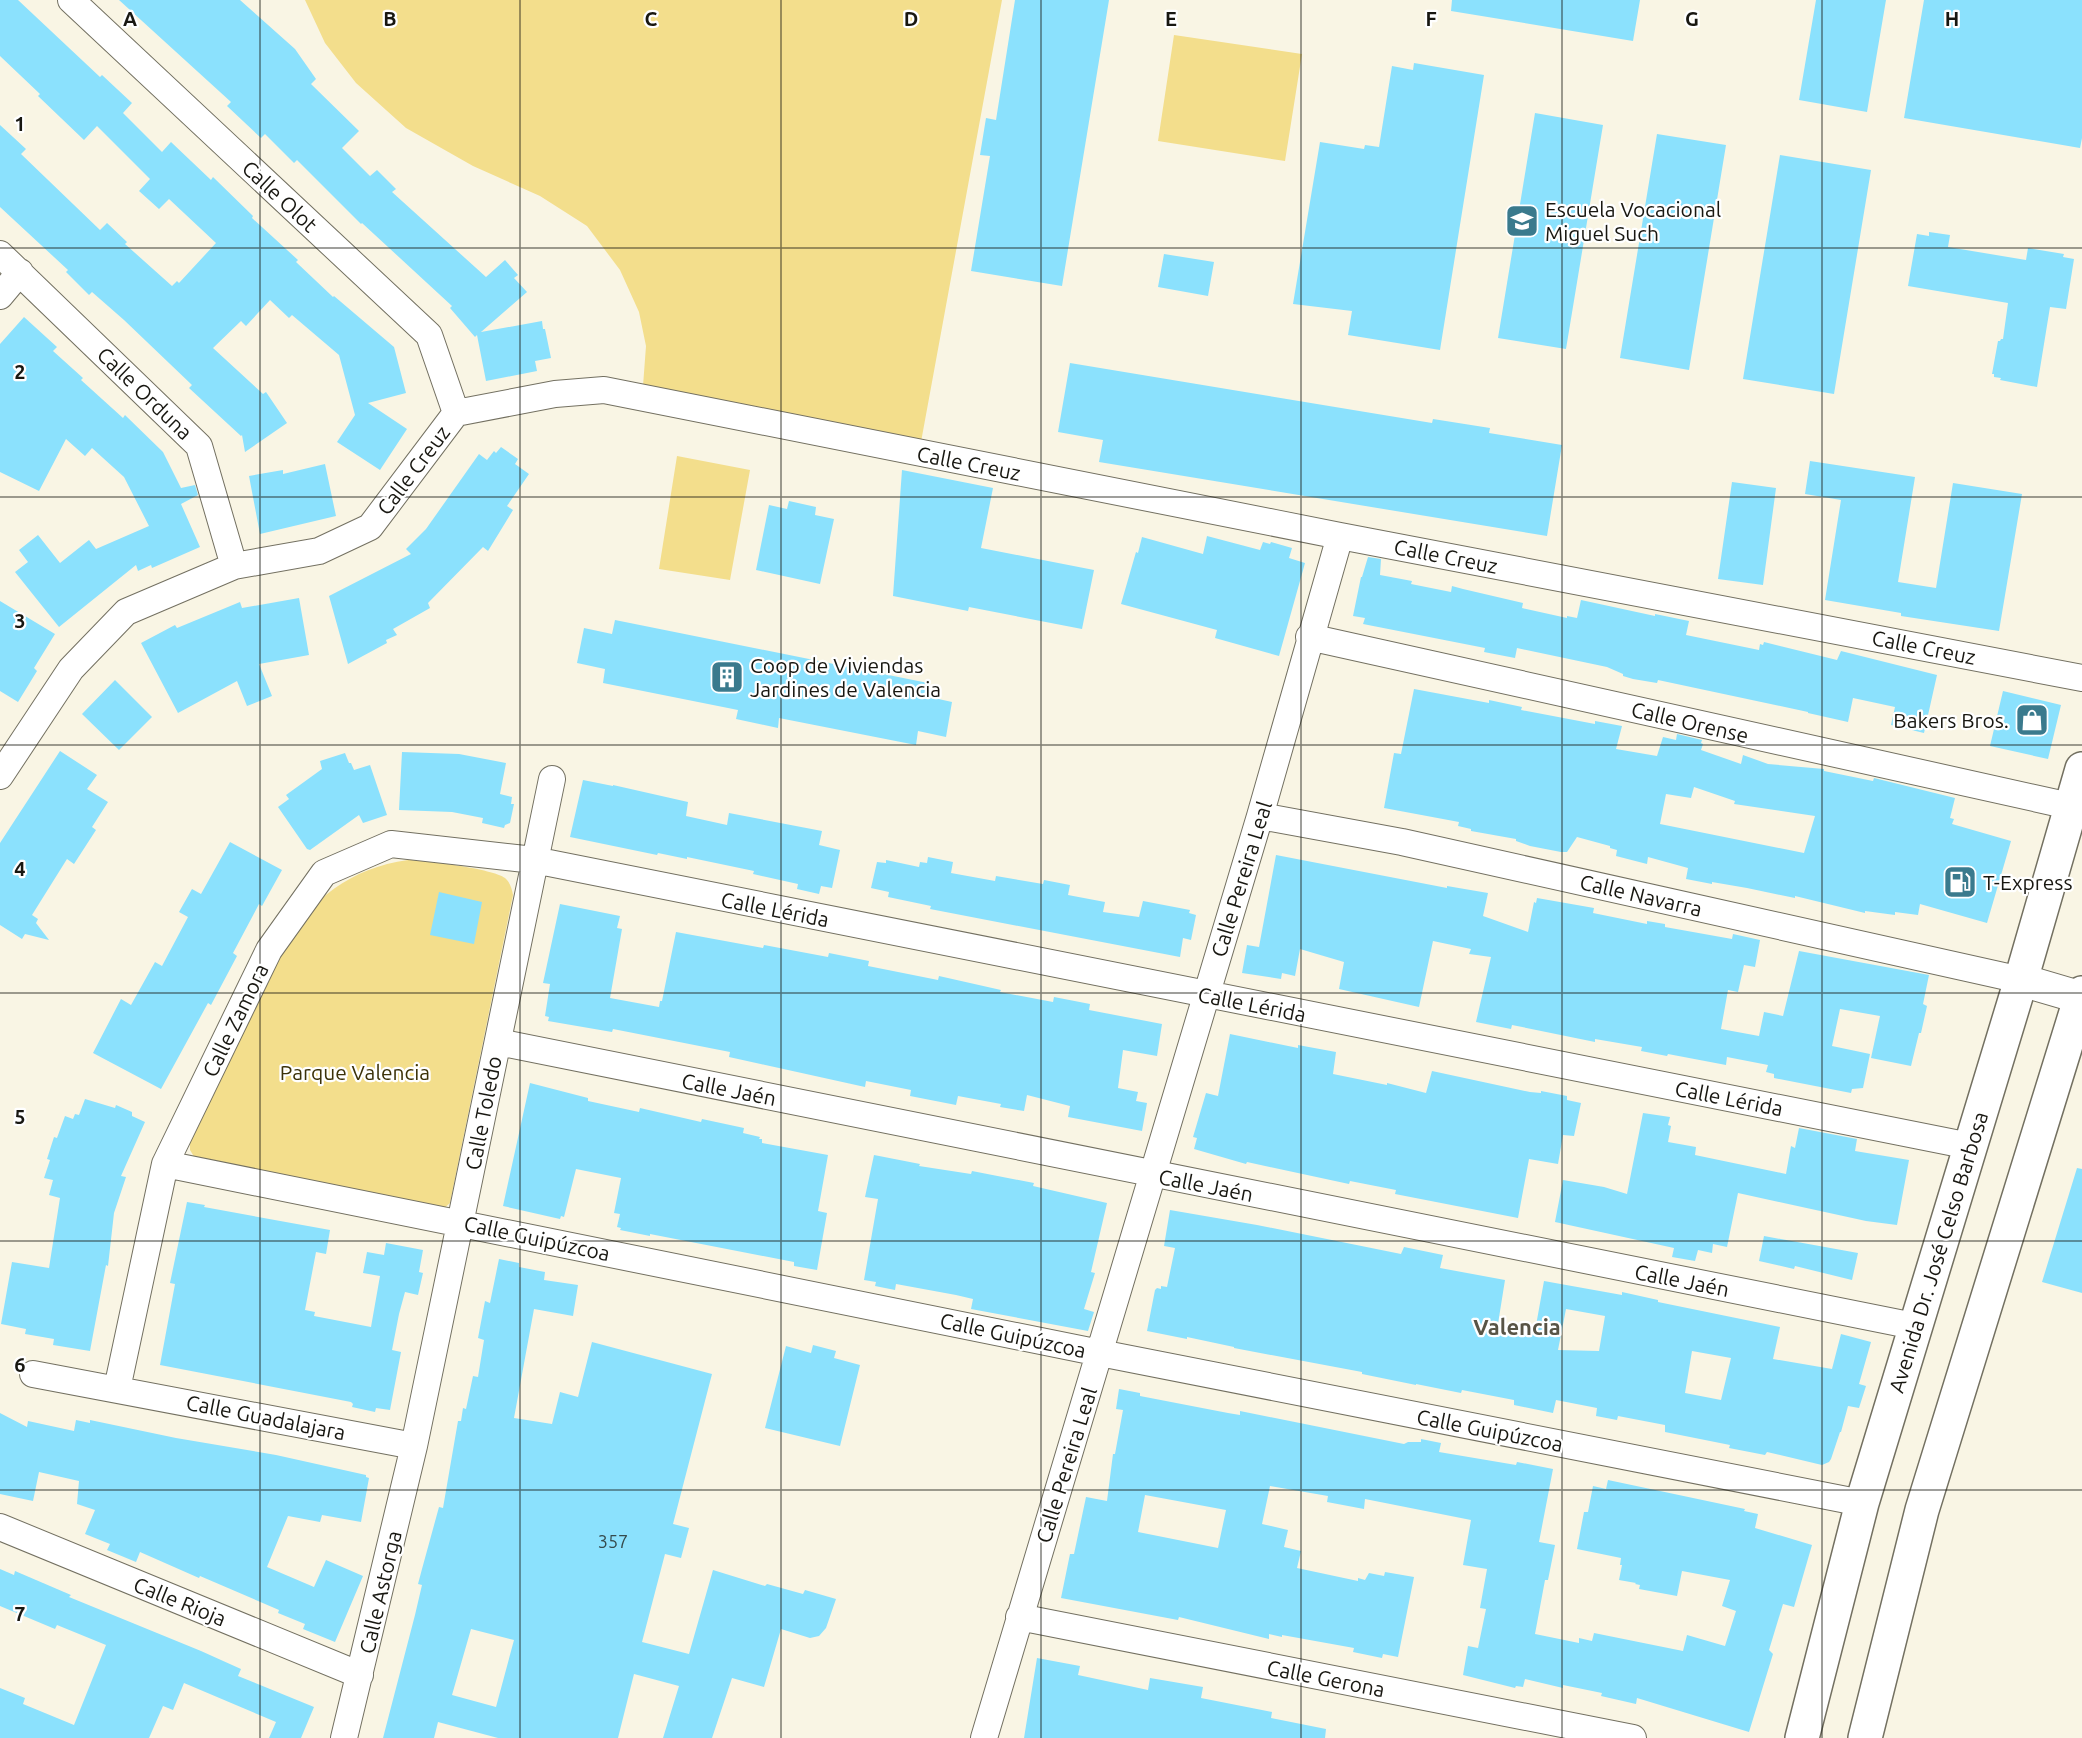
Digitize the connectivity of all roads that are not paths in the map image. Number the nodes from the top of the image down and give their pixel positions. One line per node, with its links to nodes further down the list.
1 (71, 0): 5 (street, Calle Olot)
2 (0, 254): 3 (street, Calle Orduna)
3 (20, 272): 4 (street); 7 (street, Calle Orduna)
4 (0, 296)
5 (456, 413): 6 (street, Calle Creuz); 7 (street, Calle Creuz)
6 (1340, 536): 8 (street, Calle Pereira Leal); 9 (street, Calle Creuz)
7 (234, 566): 11 (street, Calle Creuz)
8 (1309, 637): 13 (street, Calle Orense); 14 (street, Calle Pereira Leal)
9 (2082, 678)
10 (2082, 769): 13 (main road, Avenida Dr. José Celso Barbosa)
11 (0, 776)
12 (552, 779): 15 (street, Calle Toledo)
13 (2070, 806): 16 (main road, Avenida Dr. José Celso Barbosa)
14 (1260, 816): 16 (street, Calle Navarra); 17 (street, Calle Pereira Leal)
15 (534, 860): 17 (street, Calle Lérida); 19 (street, Calle Toledo); 21 (street, Calle Zamora)
16 (2021, 980): 18 (street); 20 (main road, Avenida Dr. José Celso Barbosa)
17 (1206, 995): 20 (street, Calle Lérida); 22 (street, Calle Pereira Leal)
18 (2082, 996): 37 (main road)
19 (498, 1042): 22 (street, Calle Jaén); 23 (street, Calle Toledo)
20 (1970, 1146): 24 (main road, Avenida Dr. José Celso Barbosa)
21 (165, 1164): 23 (street, Calle Guipúzcoa); 27 (street, Calle Zamora)
22 (1153, 1174): 24 (street, Calle Jaén); 25 (street, Calle Pereira Leal)
23 (461, 1223): 25 (street, Calle Guipúzcoa); 28 (street, Calle Toledo)
24 (1914, 1326): 29 (main road, Avenida Dr. José Celso Barbosa)
25 (1100, 1353): 29 (street, Calle Guipúzcoa); 31 (street, Calle Pereira Leal)
26 (33, 1374): 27 (street, Calle Guadalajara)
27 (117, 1389): 28 (street, Calle Guadalajara)
28 (414, 1446): 32 (street, Calle Astorga)
29 (1862, 1503): 36 (main road, Avenida Dr. José Celso Barbosa)
30 (0, 1527): 32 (street, Calle Rioja)
31 (1019, 1617): 34 (street, Calle Pereira Leal); 35 (street, Calle Gerona)
32 (360, 1675): 33 (street, Calle Astorga)
33 (344, 1738)
34 (984, 1738)
35 (1633, 1738)
36 (1802, 1738)
37 (1865, 1738)

